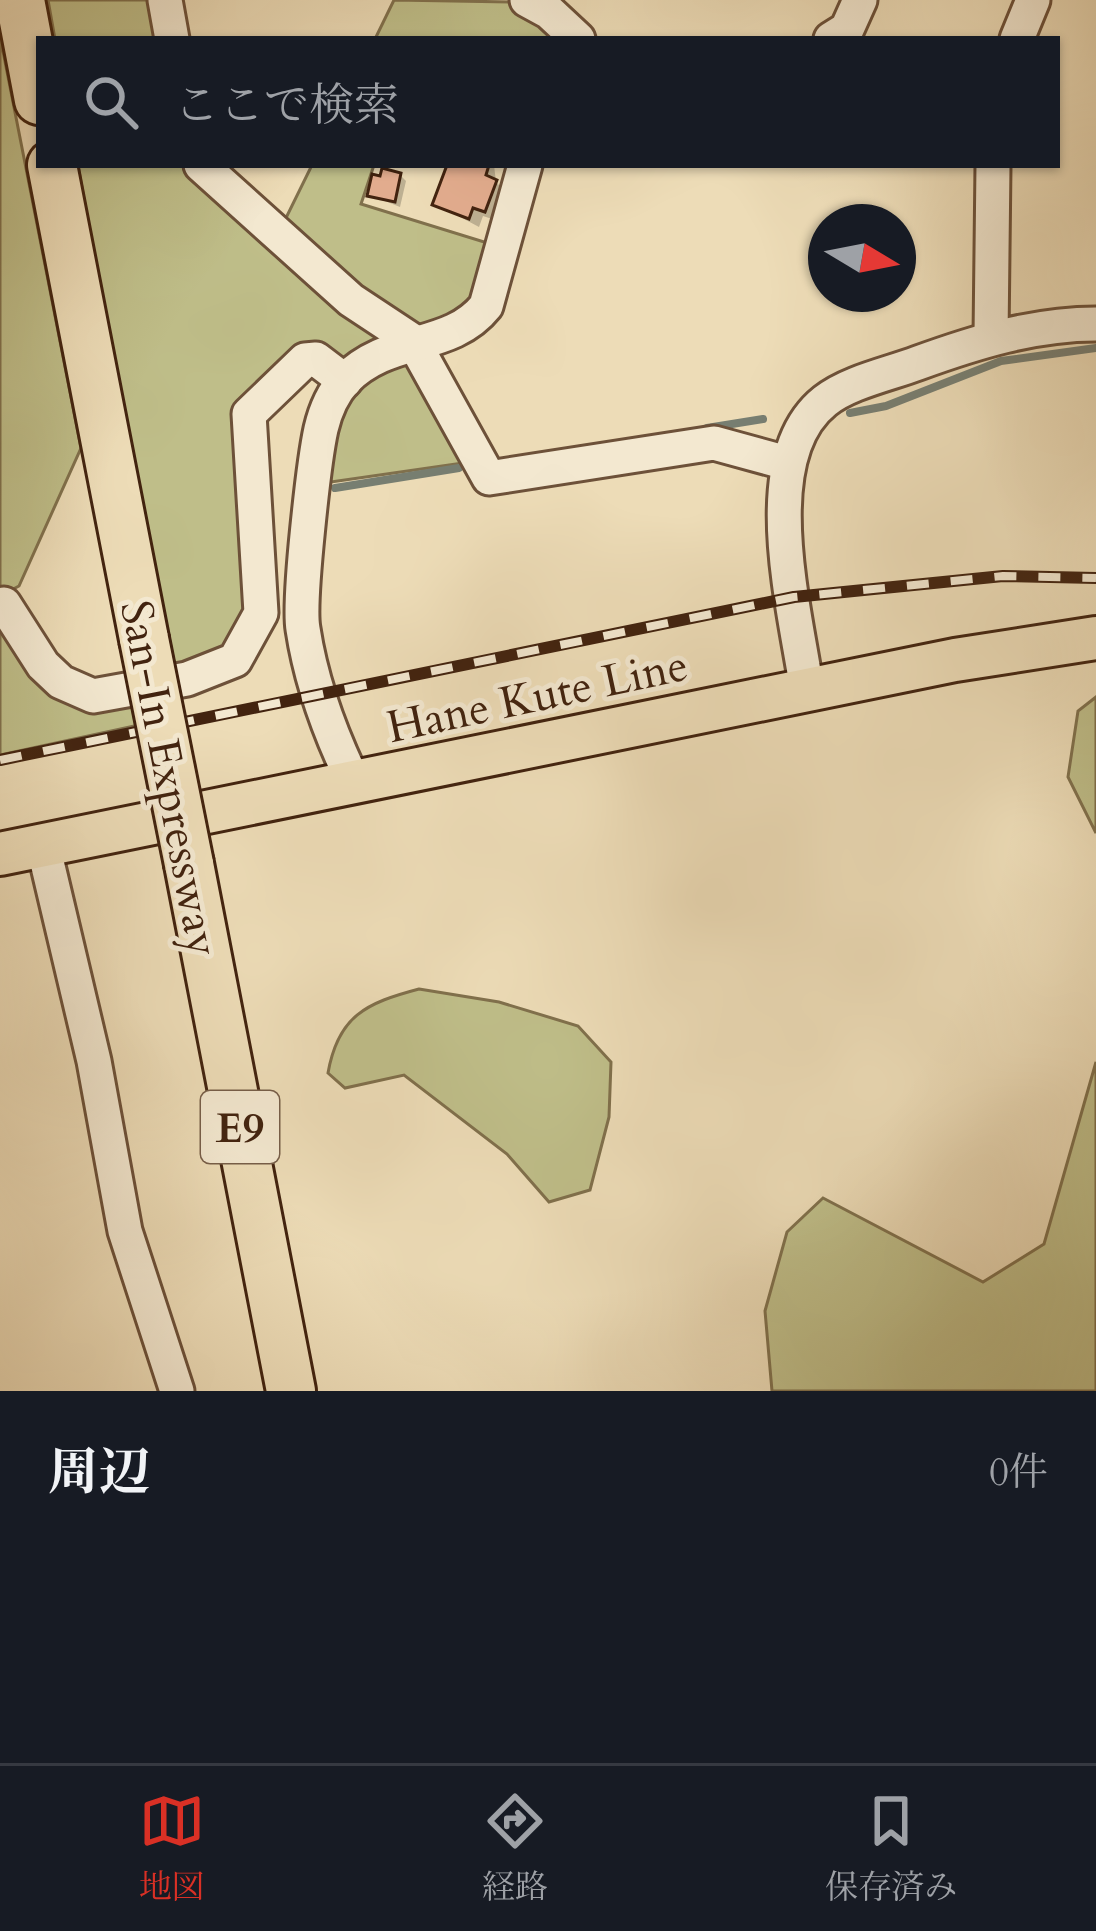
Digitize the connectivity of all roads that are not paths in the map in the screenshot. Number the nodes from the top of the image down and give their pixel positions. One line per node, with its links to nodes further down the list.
1 (20, 0): 10 (highway)
2 (164, 0): 6 (street)
3 (527, 0): 7 (street)
4 (860, 0): 8 (street)
5 (1028, 1): 9 (street)
6 (171, 36)
7 (573, 36)
8 (836, 36)
9 (1018, 36)
10 (36, 84)
11 (53, 168): 27 (highway, San-In Expressway / E9, bridge)
12 (204, 168): 17 (street)
13 (524, 168): 17 (street)
14 (993, 168): 16 (street)
15 (1096, 324): 16 (street)
16 (991, 337): 19 (street)
17 (413, 341): 18 (street); 19 (street)
18 (345, 381): 20 (street); 23 (street)
19 (787, 463): 22 (street)
20 (4, 604)
21 (1096, 638): 22 (main road, Hane Kute Line)
22 (807, 691): 23 (main road, Hane Kute Line)
23 (355, 785): 24 (main road, Hane Kute Line)
24 (43, 845): 25 (main road, Hane Kute Line); 26 (street)
25 (0, 854)
26 (177, 1391)
27 (291, 1391)

